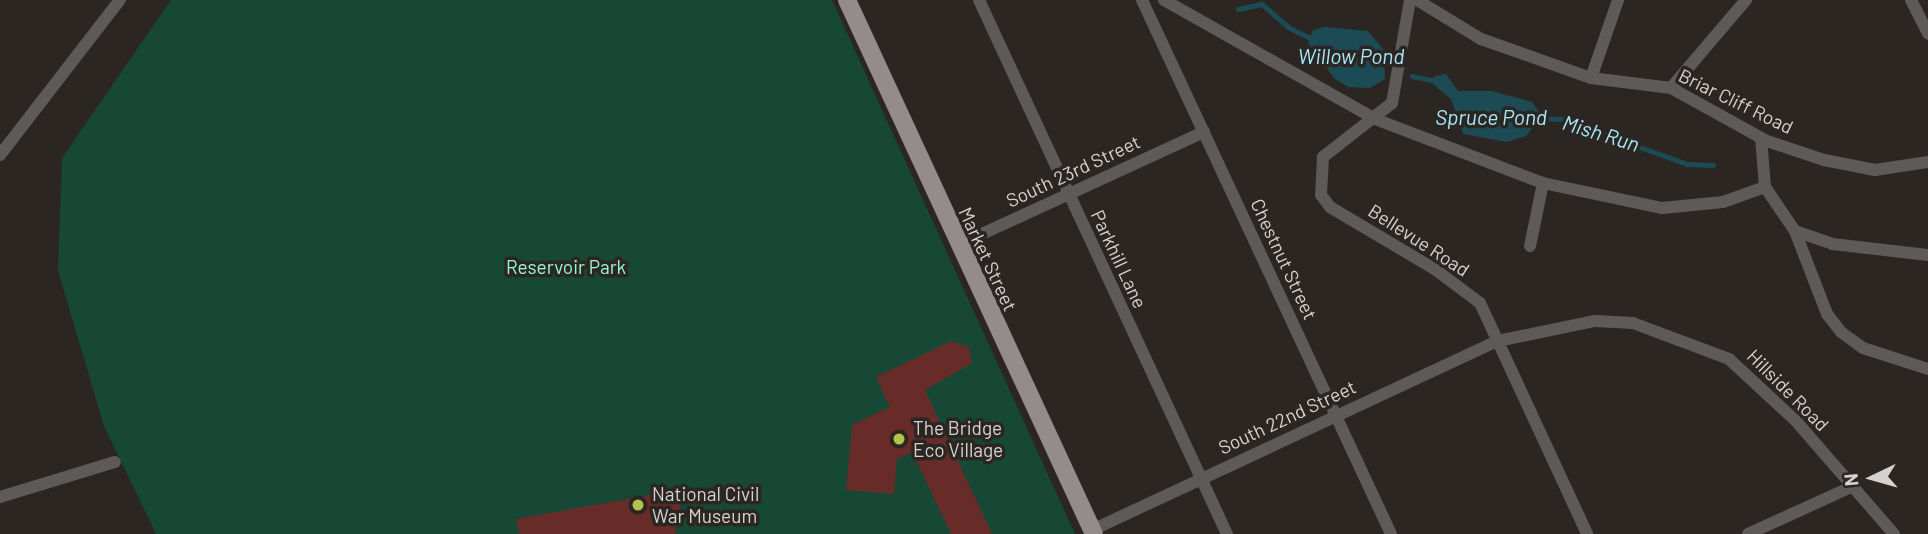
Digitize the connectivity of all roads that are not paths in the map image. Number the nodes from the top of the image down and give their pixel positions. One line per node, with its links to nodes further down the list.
1 (120, 0): 17 (street)
2 (847, 0): 23 (main road, Market Street)
3 (979, 0): 21 (street, Parkhill Lane)
4 (1142, 0): 15 (street, Chestnut Street)
5 (1164, 0): 14 (street)
6 (1410, 0): 14 (street, Bellevue Road)
7 (1417, 0): 12 (street, Briar Cliff Road)
8 (1618, 0): 12 (street)
9 (1746, 0): 13 (street)
10 (1910, 0): 11 (street)
11 (1928, 34)
12 (1591, 78): 13 (street, Briar Cliff Road)
13 (1671, 88): 16 (street, Briar Cliff Road)
14 (1375, 119): 19 (street); 26 (street, Bellevue Road)
15 (1204, 132): 21 (street, South 23rd Street); 28 (street, Chestnut Street)
16 (1761, 138): 18 (street, Briar Cliff Road); 20 (street)
17 (2, 155)
18 (1928, 162)
19 (1543, 183): 20 (street); 24 (street)
20 (1765, 187): 22 (street)
21 (1067, 194): 23 (street, South 23rd Street); 30 (street, Parkhill Lane)
22 (1795, 231): 25 (street); 27 (street)
23 (958, 245): 33 (main road, Market Street)
24 (1530, 246)
25 (1928, 255)
26 (1498, 341): 28 (street, South 22nd Street); 31 (street, Hillside Road); 36 (street, Bellevue Road)
27 (1928, 369)
28 (1335, 415): 30 (street, South 22nd Street); 35 (street, Chestnut Street)
29 (115, 462): 32 (street)
30 (1202, 478): 33 (street, South 22nd Street); 34 (street, Parkhill Lane)
31 (1852, 487): 37 (street); 38 (street, Hillside Road)
32 (0, 497)
33 (1093, 532)
34 (1227, 534)
35 (1391, 534)
36 (1587, 534)
37 (1748, 534)
38 (1894, 534)

